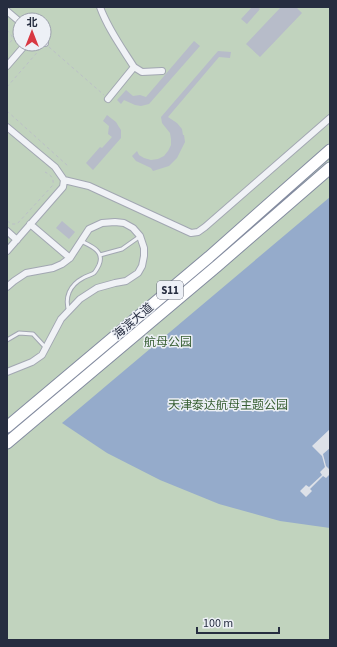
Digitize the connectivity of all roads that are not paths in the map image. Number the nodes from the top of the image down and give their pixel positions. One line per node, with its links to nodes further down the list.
1 (100, 7): 4 (street)
2 (19, 52): 3 (street)
3 (7, 66)
4 (134, 67): 5 (street); 6 (street)
5 (162, 71)
6 (108, 99)
7 (330, 118): 11 (street)
8 (7, 127): 11 (street)
9 (330, 150): 25 (highway, 海滨大道 / S11)
10 (330, 168): 26 (highway, 海滨大道 / S11)
11 (64, 180): 12 (street)
12 (30, 224): 15 (street); 19 (street)
13 (7, 231): 15 (street)
14 (140, 236): 16 (street); 18 (lane); 21 (street)
15 (17, 240): 17 (street)
16 (81, 241): 18 (lane); 19 (street)
17 (7, 251)
18 (100, 254): 21 (lane)
19 (70, 258): 20 (street)
20 (7, 287)
21 (69, 312): 23 (street)
22 (7, 340): 23 (lane)
23 (46, 348): 24 (street)
24 (7, 372)
25 (7, 427)
26 (7, 443)

